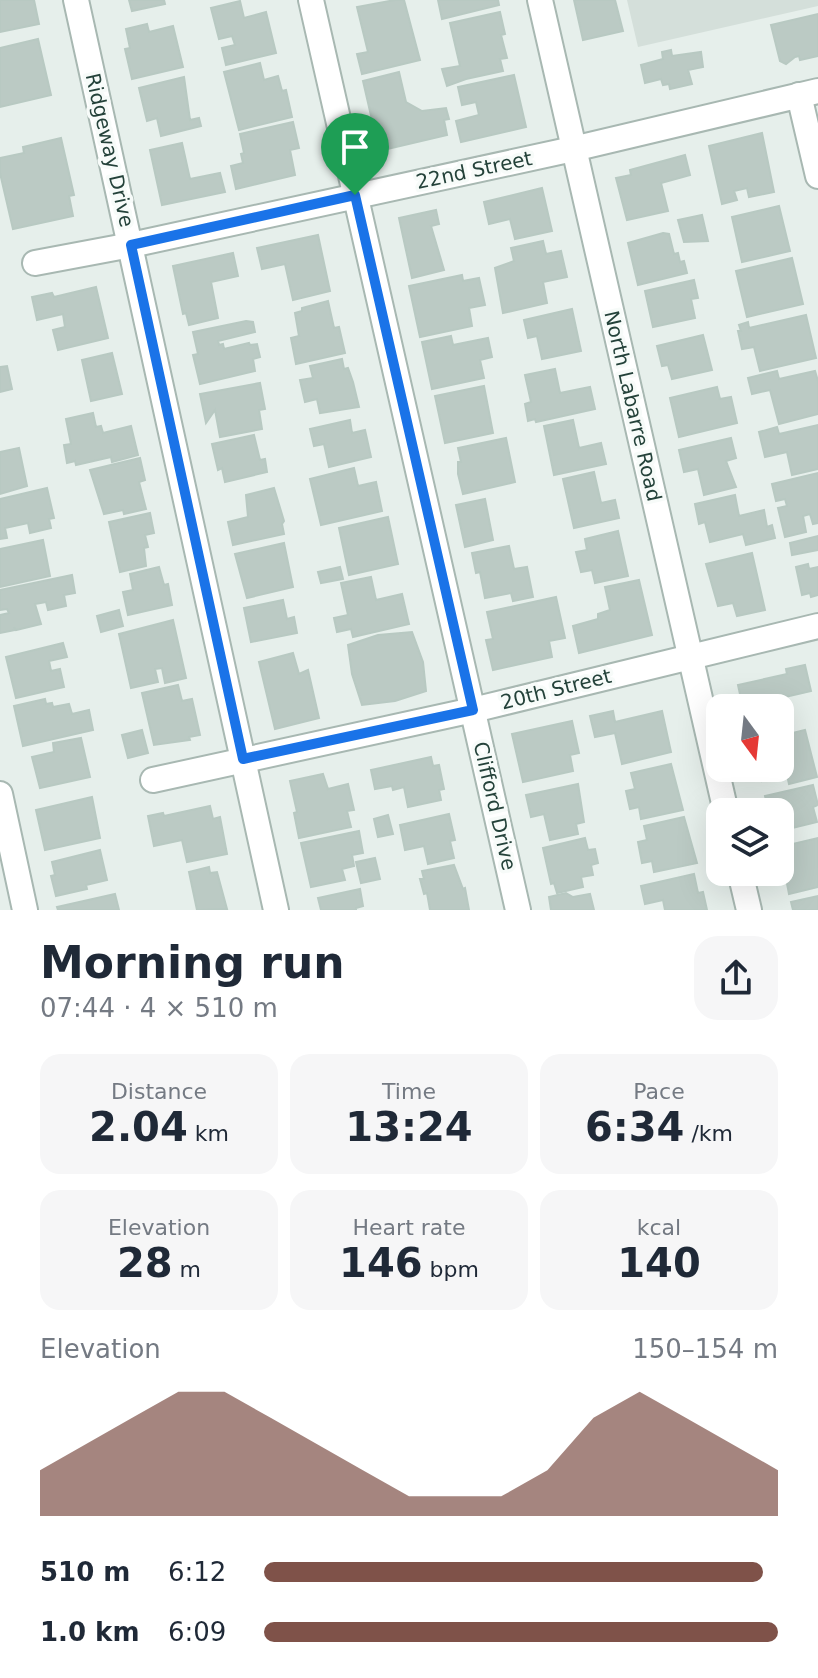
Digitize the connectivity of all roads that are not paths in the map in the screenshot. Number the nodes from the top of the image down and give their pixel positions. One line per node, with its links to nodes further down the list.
1 (76, 0): 8 (street, Ridgeway Drive)
2 (311, 0): 7 (street, Clifford Drive)
3 (540, 0): 5 (street, North Labarre Road)
4 (809, 93): 5 (street, 22nd Street); 6 (street)
5 (573, 149): 7 (street, 22nd Street); 11 (street, North Labarre Road)
6 (818, 176)
7 (355, 195): 8 (street, 22nd Street); 12 (street, Clifford Drive)
8 (131, 245): 9 (street, 22nd Street); 13 (street, Ridgeway Drive)
9 (35, 263)
10 (818, 626): 11 (street, 20th Street)
11 (690, 656): 12 (street, 20th Street); 16 (street, North Labarre Road)
12 (473, 710): 13 (street, 20th Street); 20 (street, Clifford Drive)
13 (243, 759): 14 (street, 20th Street); 19 (street, Ridgeway Drive)
14 (153, 780)
15 (0, 794): 18 (street)
16 (723, 798)
17 (743, 886): 21 (street)
18 (25, 910)
19 (276, 910)
20 (518, 910)
21 (749, 910)

